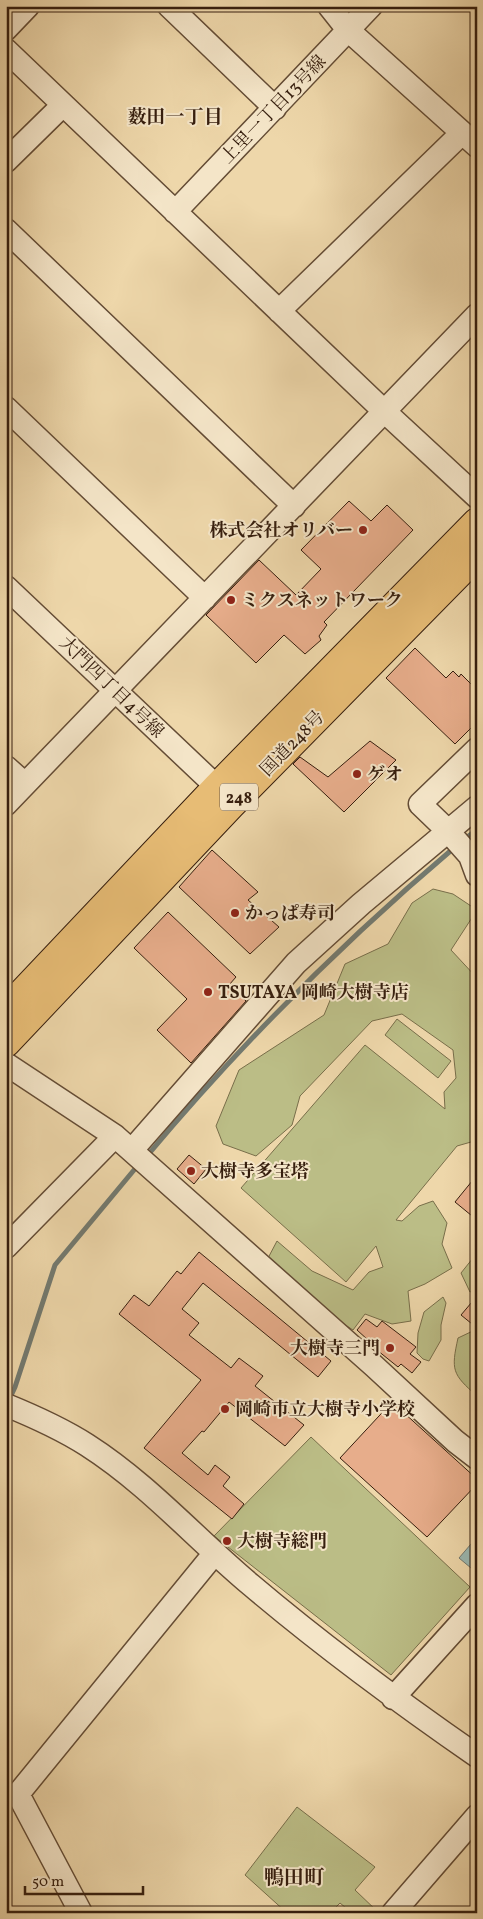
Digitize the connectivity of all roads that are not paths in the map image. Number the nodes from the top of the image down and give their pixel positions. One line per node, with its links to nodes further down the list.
1 (28, 6): 5 (street)
2 (169, 6): 9 (street)
3 (329, 6): 6 (street)
4 (371, 6): 6 (street, 上里一丁目13号線)
5 (6, 30)
6 (348, 30): 9 (street, 上里一丁目13号線); 10 (street)
7 (6, 50): 8 (street)
8 (63, 105): 11 (street); 12 (street)
9 (275, 108): 12 (street, 上里一丁目13号線)
10 (470, 139): 14 (street)
11 (6, 161)
12 (175, 212): 14 (street)
13 (6, 230): 19 (street)
14 (279, 312): 17 (street)
15 (477, 315): 17 (street)
16 (6, 408): 23 (street)
17 (384, 411): 18 (street); 19 (street)
18 (477, 497)
19 (294, 506): 23 (street)
20 (477, 522): 28 (highway, 国道248号 / 248)
21 (477, 555): 34 (highway, 国道248号 / 248)
22 (6, 587): 24 (street, 大門四丁目4号線)
23 (205, 598): 24 (street)
24 (115, 691): 27 (street); 28 (street, 大門四丁目4号線)
25 (477, 749): 31 (street)
26 (6, 767): 27 (street)
27 (25, 784): 29 (street)
28 (217, 788): 33 (highway, 国道248号 / 248)
29 (6, 804)
30 (477, 807): 31 (street)
31 (448, 830): 32 (street); 37 (street)
32 (473, 866)
33 (6, 1010)
34 (6, 1043)
35 (6, 1064): 36 (street)
36 (115, 1136): 37 (street); 38 (street)
37 (132, 1150): 40 (street)
38 (6, 1248)
39 (6, 1405): 41 (street)
40 (477, 1458)
41 (214, 1554): 43 (street); 46 (street)
42 (477, 1605): 43 (street)
43 (393, 1698): 44 (street)
44 (477, 1756)
45 (477, 1816): 47 (street)
46 (80, 1913)
47 (393, 1913)

